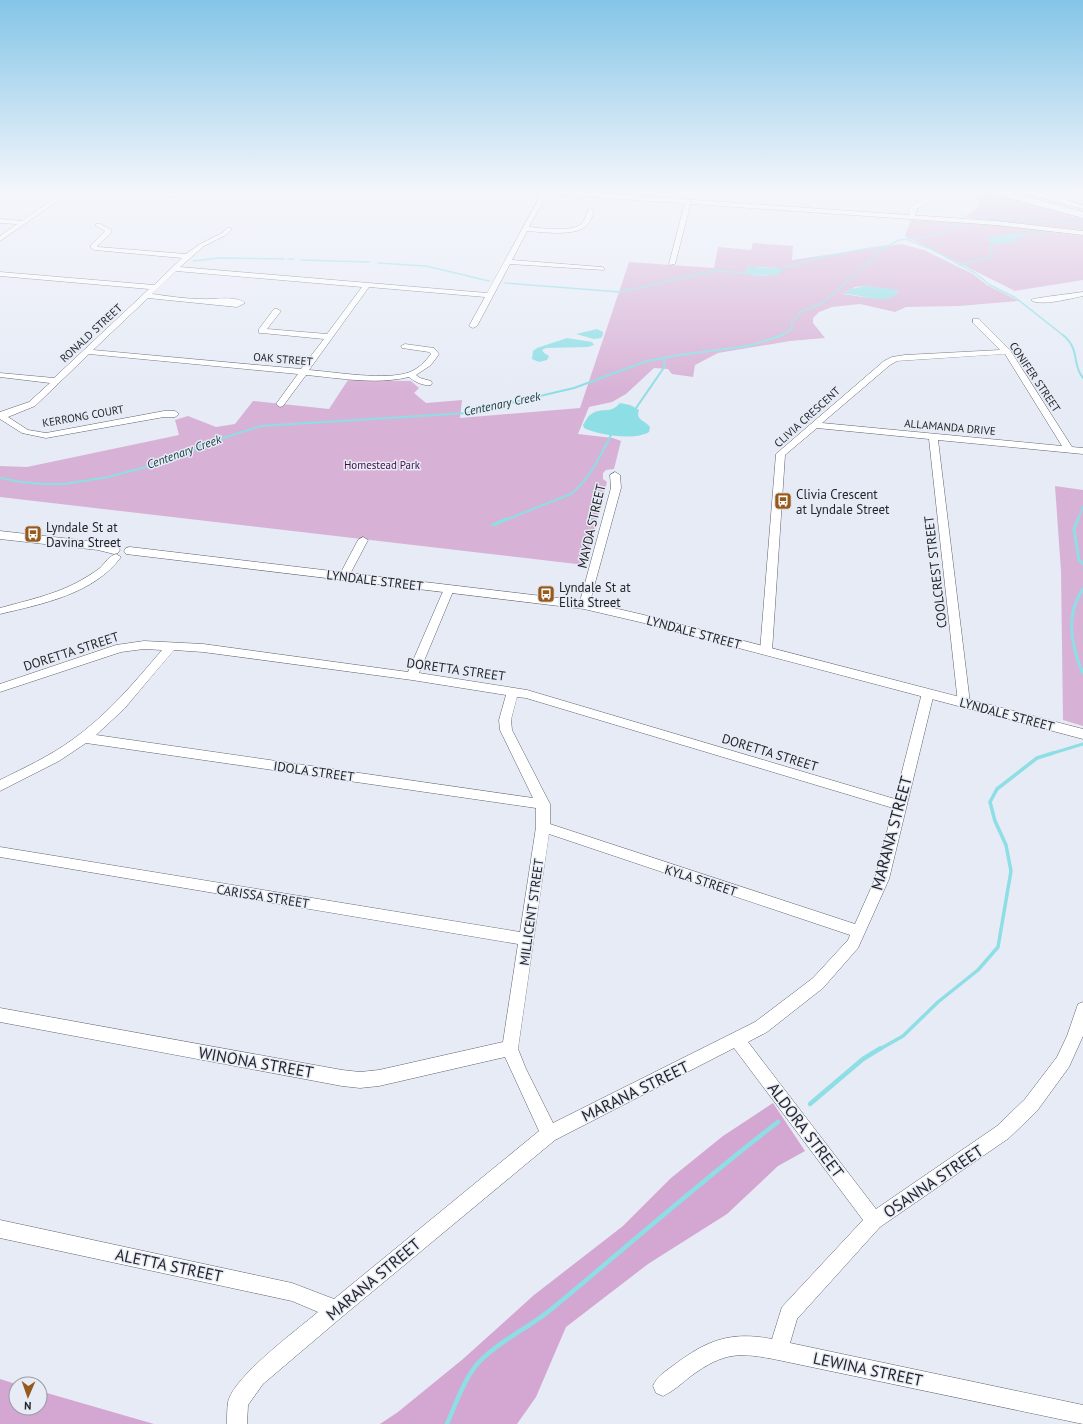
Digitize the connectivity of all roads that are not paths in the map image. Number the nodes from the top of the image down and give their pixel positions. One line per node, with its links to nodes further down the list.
1 (187, 257): 6 (street, RONALD STREET)
2 (510, 257): 4 (street)
3 (674, 257): 5 (street)
4 (508, 262): 7 (street); 11 (street)
5 (672, 264)
6 (176, 269): 9 (street); 10 (street, RONALD STREET)
7 (602, 269)
8 (0, 274): 10 (street)
9 (368, 284): 11 (street); 21 (street)
10 (156, 287): 13 (street, RONALD STREET)
11 (490, 294): 20 (street)
12 (1083, 294): 14 (street)
13 (146, 296): 15 (street); 23 (street, RONALD STREET)
14 (1026, 297)
15 (207, 302)
16 (267, 310): 17 (street)
17 (277, 311): 18 (street); 21 (street)
18 (287, 312)
19 (976, 321): 24 (street, CONIFER STREET)
20 (473, 326)
21 (330, 337): 25 (street)
22 (405, 345): 27 (street, OAK STREET)
23 (88, 352): 25 (street, OAK STREET); 28 (street, RONALD STREET)
24 (1008, 352): 33 (street, CLIVIA CRESCENT); 35 (street, CONIFER STREET)
25 (303, 372): 27 (street, OAK STREET); 30 (street)
26 (0, 375): 28 (street)
27 (411, 375): 29 (street)
28 (57, 381): 32 (street, RONALD STREET)
29 (428, 383)
30 (280, 404)
31 (175, 414): 32 (street, KERRONG COURT)
32 (1, 416)
33 (816, 426): 34 (street, ALLAMANDA DRIVE); 46 (street, CLIVIA CRESCENT)
34 (933, 437): 35 (street, ALLAMANDA DRIVE); 51 (street, COOLCREST STREET)
35 (1069, 450): 36 (street, ALLAMANDA DRIVE)
36 (1083, 451)
37 (615, 475): 43 (street, MAYDA STREET)
38 (0, 535): 40 (street)
39 (363, 540): 41 (street)
40 (115, 553): 41 (street, LYNDALE STREET); 44 (street)
41 (344, 576): 42 (street, LYNDALE STREET)
42 (449, 589): 43 (street, LYNDALE STREET); 47 (street)
43 (584, 605): 46 (street, LYNDALE STREET)
44 (0, 611)
45 (171, 646): 47 (street, DORETTA STREET); 48 (street, DORETTA STREET); 53 (street)
46 (766, 651): 50 (street, LYNDALE STREET)
47 (412, 676): 49 (street, DORETTA STREET)
48 (0, 688)
49 (512, 691): 55 (street, MILLICENT STREET); 56 (street, DORETTA STREET)
50 (928, 693): 51 (street, LYNDALE STREET); 56 (street, MARANA STREET)
51 (964, 703): 52 (street, LYNDALE STREET)
52 (1083, 734)
53 (85, 738): 54 (street); 55 (street, IDOLA STREET)
54 (0, 786)
55 (543, 804): 57 (street, MILLICENT STREET)
56 (899, 805): 59 (street, MARANA STREET)
57 (543, 828): 59 (street, KYLA STREET); 60 (street, MILLICENT STREET)
58 (0, 852): 60 (street, CARISSA STREET)
59 (859, 932): 63 (street, MARANA STREET)
60 (526, 939): 64 (street, MILLICENT STREET)
61 (1083, 1009): 66 (street, OSANNA STREET)
62 (0, 1016): 64 (street, WINONA STREET)
63 (738, 1040): 65 (street, MARANA STREET); 66 (street, ALDORA STREET)
64 (510, 1049): 65 (street, MILLICENT STREET)
65 (549, 1134): 68 (street, MARANA STREET)
66 (874, 1221): 69 (street, OSANNA STREET)
67 (0, 1229): 68 (street, ALETTA STREET)
68 (336, 1309): 72 (street, MARANA STREET)
69 (778, 1350): 70 (street, LEWINA STREET); 71 (street, LEWINA STREET)
70 (663, 1386)
71 (1083, 1415)
72 (237, 1424)

